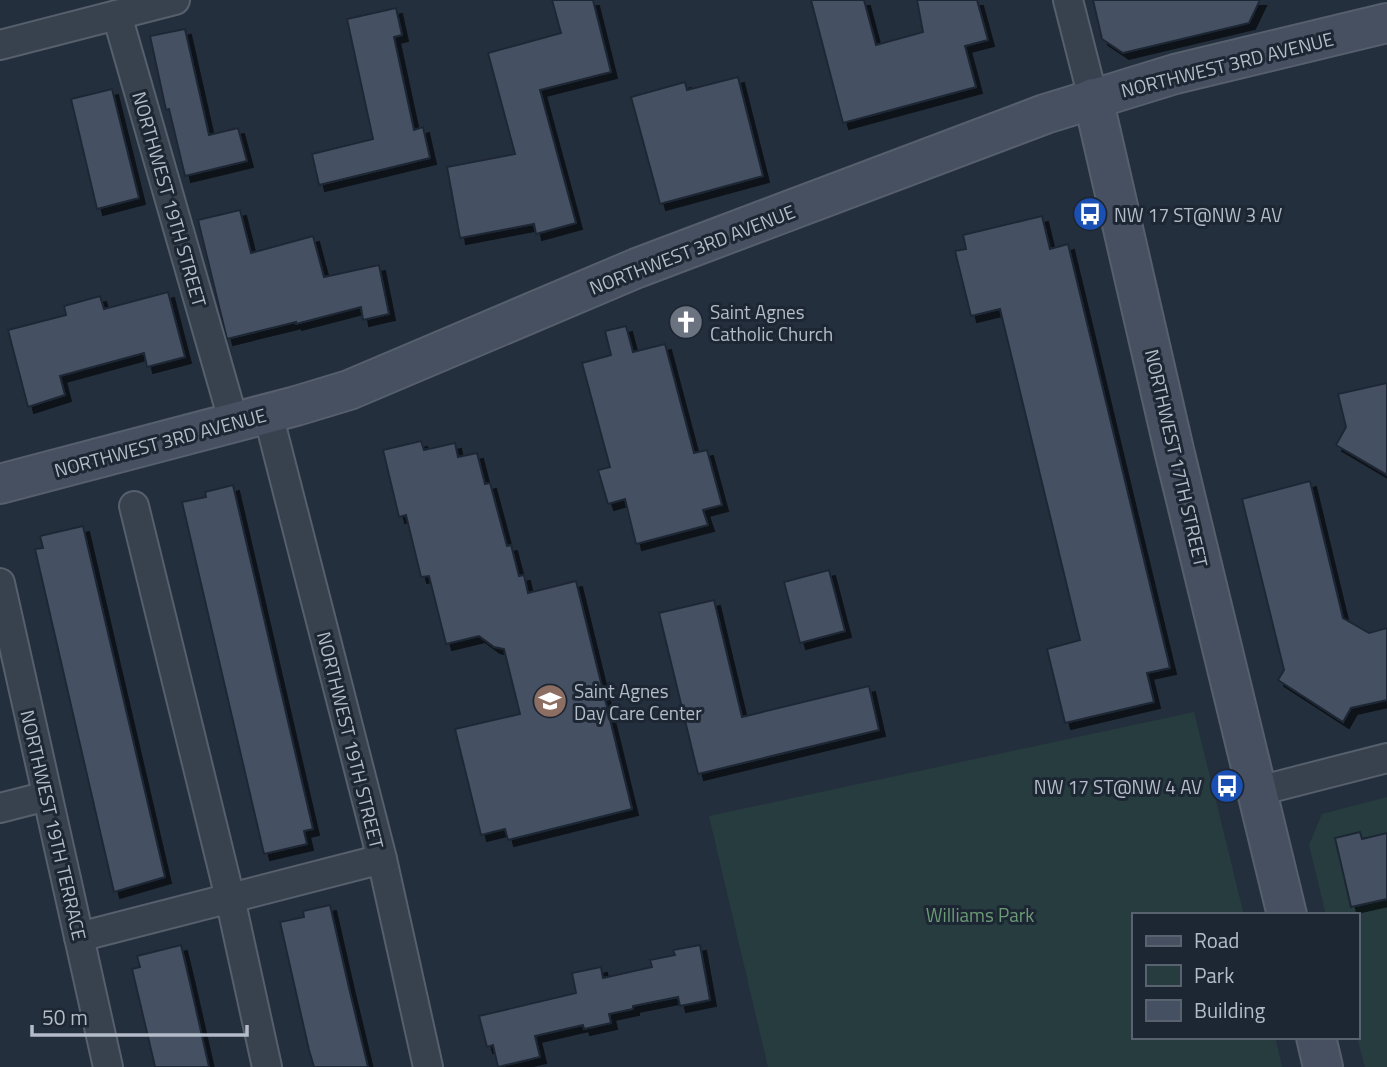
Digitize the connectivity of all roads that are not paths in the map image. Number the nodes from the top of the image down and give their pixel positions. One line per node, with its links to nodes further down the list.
1 (175, 0): 3 (street)
2 (1068, 0): 6 (street, NORTHWEST 17TH STREET)
3 (117, 15): 5 (street); 7 (street, NORTHWEST 19TH STREET)
4 (1387, 23): 6 (street, NORTHWEST 3RD AVENUE)
5 (0, 45)
6 (1093, 98): 7 (street, NORTHWEST 3RD AVENUE); 13 (street, NORTHWEST 17TH STREET)
7 (251, 418): 8 (street, NORTHWEST 3RD AVENUE); 16 (street, NORTHWEST 19TH STREET)
8 (0, 484)
9 (134, 506): 17 (street)
10 (0, 583): 11 (street, NORTHWEST 19TH TERRACE)
11 (6, 640): 14 (street, NORTHWEST 19TH TERRACE)
12 (1387, 758): 13 (street)
13 (1258, 791): 18 (street, NORTHWEST 17TH STREET)
14 (47, 796): 15 (street); 19 (street, NORTHWEST 19TH TERRACE)
15 (0, 808)
16 (382, 859): 17 (street); 23 (street, NORTHWEST 19TH STREET)
17 (230, 898): 19 (street); 22 (street)
18 (1287, 913)
19 (79, 937): 21 (street, NORTHWEST 19TH TERRACE)
20 (1316, 1039): 24 (street)
21 (108, 1067)
22 (267, 1067)
23 (428, 1067)
24 (1323, 1067)

